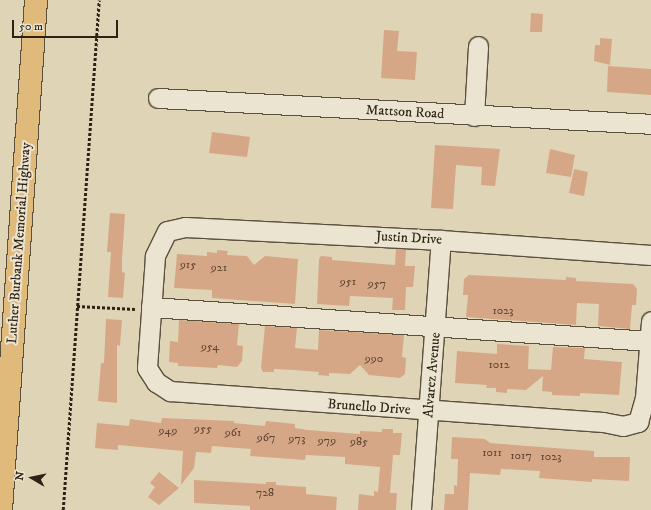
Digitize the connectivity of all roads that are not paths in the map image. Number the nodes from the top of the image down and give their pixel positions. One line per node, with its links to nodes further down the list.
1 (36, 0): 14 (highway, Luther Burbank Memorial Highway)
2 (478, 46): 4 (street)
3 (158, 98): 4 (street, Mattson Road)
4 (474, 116): 5 (street, Mattson Road)
5 (651, 124)
6 (167, 231): 7 (street, Justin Drive); 9 (street, Brunello Drive)
7 (441, 240): 8 (street, Justin Drive); 11 (street, Alvarez Avenue)
8 (651, 255)
9 (151, 309): 11 (street); 13 (street, Brunello Drive)
10 (651, 321): 12 (street, Brunello Drive)
11 (436, 325): 12 (street); 13 (street, Alvarez Avenue)
12 (650, 341): 13 (street, Brunello Drive)
13 (429, 411): 15 (street, Alvarez Avenue)
14 (1, 510)
15 (421, 510)

